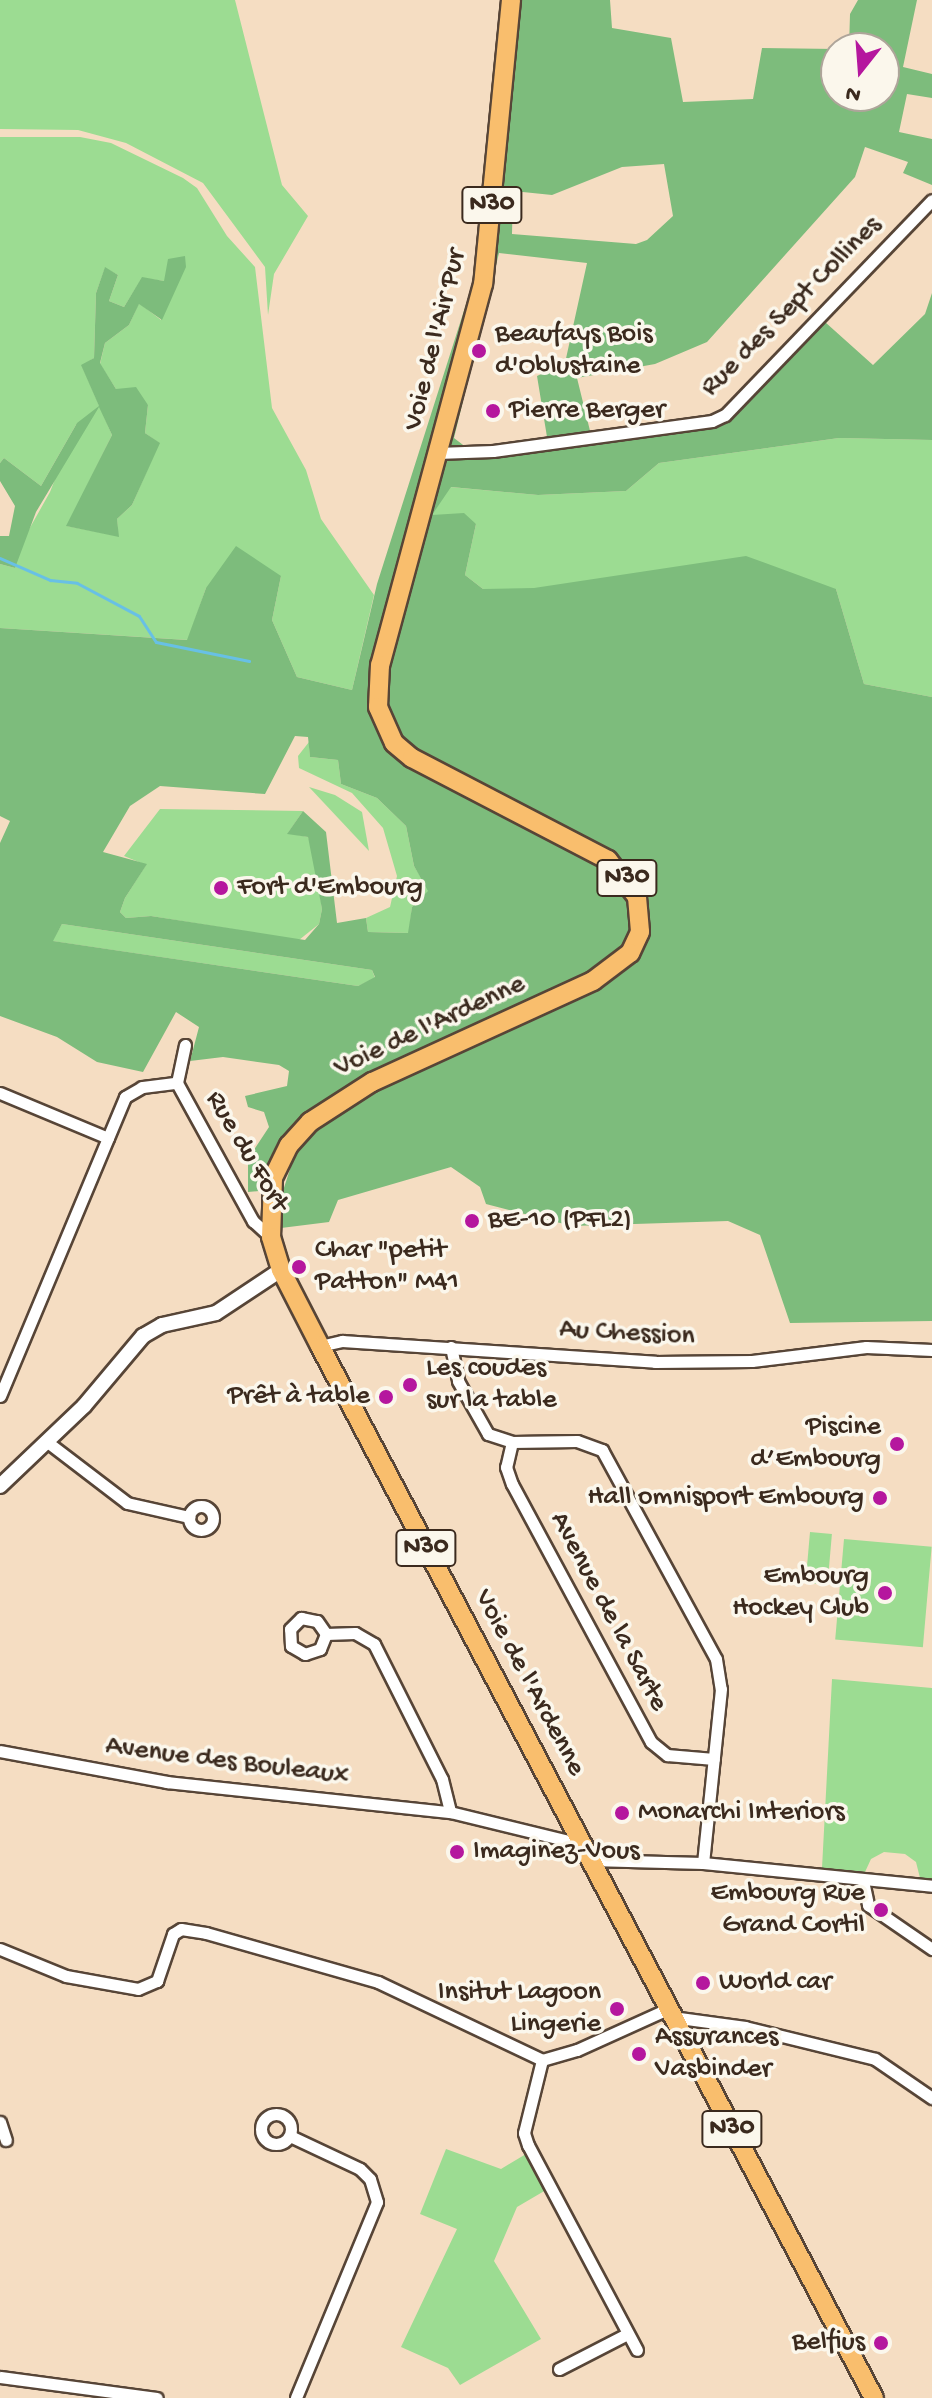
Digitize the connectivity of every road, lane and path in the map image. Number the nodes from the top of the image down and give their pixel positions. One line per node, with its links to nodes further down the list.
1 (511, 0): 3 (main road, Voie de l'Air Pur / N30)
2 (932, 200): 3 (street, Rue des Sept Collines)
3 (437, 453): 8 (main road, Voie de l'Ardenne / N30)
4 (185, 1045): 5 (street, Rue du Fort)
5 (177, 1083): 7 (street); 8 (street, Rue du Fort)
6 (0, 1093): 7 (street)
7 (108, 1138): 13 (street)
8 (271, 1237): 9 (main road, Voie de l'Ardenne / N30)
9 (281, 1270): 10 (main road, Voie de l'Ardenne / N30); 14 (street)
10 (320, 1346): 11 (street, Au Chession); 22 (main road, Voie de l'Ardenne / N30)
11 (451, 1347): 12 (street, Au Chession); 15 (street)
12 (932, 1350)
13 (0, 1396)
14 (46, 1441): 16 (street); 17 (street)
15 (512, 1442): 20 (street, Avenue de la Sarte); 20 (street)
16 (0, 1486)
17 (189, 1517)
18 (326, 1634): 21 (street)
19 (0, 1751): 21 (street, Avenue des Bouleaux)
20 (714, 1759): 23 (street)
21 (450, 1812): 22 (street, Avenue des Bouleaux)
22 (585, 1852): 23 (street, Avenue des Bouleaux); 28 (main road, Voie de l'Ardenne / N30)
23 (703, 1863): 24 (street, Avenue des Bouleaux)
24 (863, 1881): 25 (street, Avenue des Bouleaux); 27 (street)
25 (932, 1886)
26 (0, 1949): 29 (street)
27 (932, 1949)
28 (670, 2013): 29 (street); 30 (street); 42 (main road, Voie de l'Ardenne / N30)
29 (542, 2060): 34 (street)
30 (932, 2098)
31 (0, 2122): 33 (street)
32 (290, 2136): 41 (street)
33 (6, 2140)
34 (627, 2334): 35 (street); 36 (street)
35 (637, 2350)
36 (559, 2369)
37 (0, 2377): 39 (street)
38 (134, 2381): 39 (street)
39 (138, 2395): 40 (street)
40 (157, 2398)
41 (296, 2398)
42 (874, 2398)

